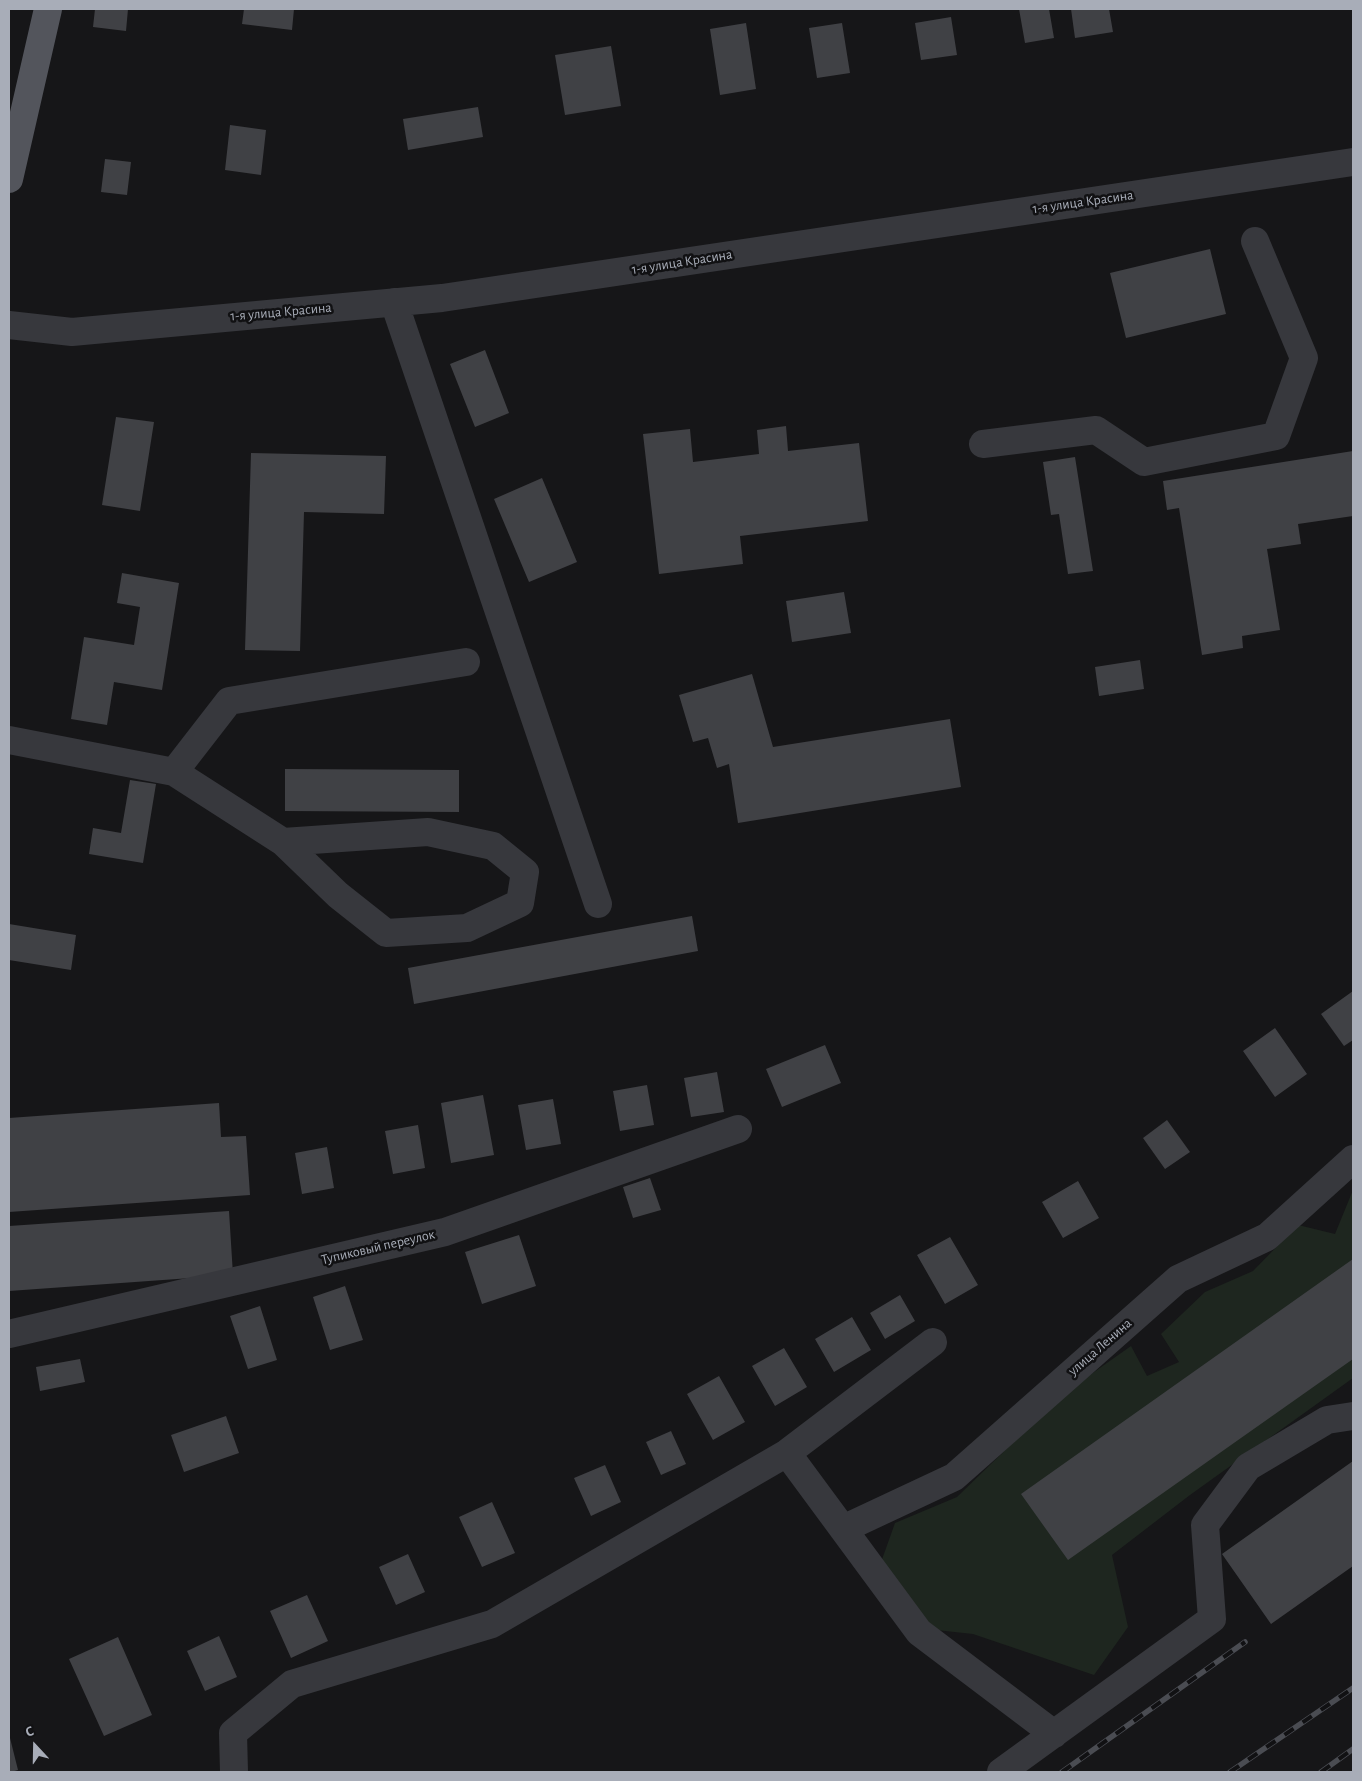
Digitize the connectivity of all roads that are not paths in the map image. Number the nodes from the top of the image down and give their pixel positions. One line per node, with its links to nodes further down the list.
1 (48, 9): 3 (main road)
2 (1353, 162): 5 (street, 1-я улица Красина)
3 (9, 179)
4 (1255, 242): 7 (street)
5 (394, 302): 6 (street, 1-я улица Красина); 12 (street)
6 (9, 325)
7 (983, 444)
8 (466, 662): 10 (street)
9 (9, 740): 10 (street)
10 (174, 772): 11 (street)
11 (284, 842): 11 (street)
12 (598, 904)
13 (738, 1129): 15 (street, Тупиковый переулок)
14 (1353, 1159): 19 (street, улица Ленина)
15 (9, 1334)
16 (933, 1342): 18 (street)
17 (1353, 1416): 20 (street)
18 (787, 1453): 19 (street); 21 (street)
19 (843, 1529): 20 (street)
20 (1054, 1734): 22 (street)
21 (234, 1772)
22 (1001, 1772)

